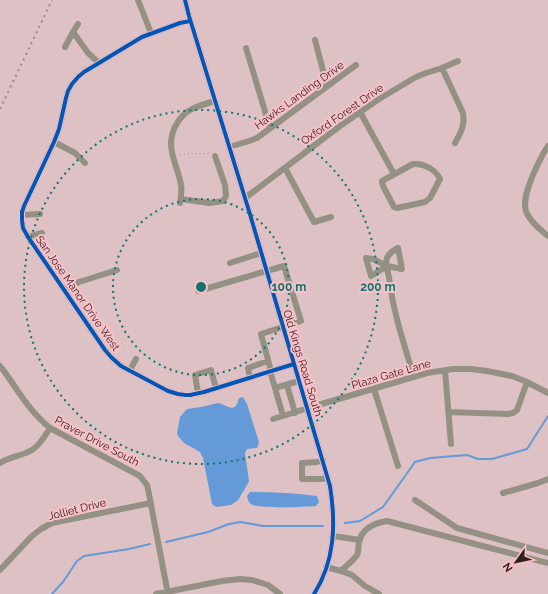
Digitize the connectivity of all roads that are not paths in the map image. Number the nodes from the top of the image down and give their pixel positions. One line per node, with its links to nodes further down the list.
1 (138, 0): 6 (street)
2 (185, 0): 3 (street, Old Kings Road South)
3 (190, 21): 6 (street); 15 (street, Old Kings Road South)
4 (78, 24): 5 (street)
5 (73, 32): 8 (street); 11 (street)
6 (151, 33): 11 (street)
7 (315, 40): 14 (street)
8 (65, 47)
9 (246, 48): 17 (street)
10 (458, 61): 13 (street, Oxford Forest Drive)
11 (99, 63): 18 (street)
12 (356, 65): 14 (street, Hawks Landing Drive)
13 (442, 68): 16 (street, Oxford Forest Drive); 19 (street)
14 (327, 86): 17 (street, Hawks Landing Drive)
15 (215, 101): 21 (street, Old Kings Road South); 22 (street)
16 (360, 112): 24 (street, Oxford Forest Drive); 25 (street)
17 (270, 128): 21 (street, Hawks Landing Drive)
18 (54, 142): 23 (street); 28 (street)
19 (456, 143)
20 (548, 146): 32 (street)
21 (229, 147): 26 (street, Old Kings Road South)
22 (215, 156)
23 (85, 163)
24 (285, 168): 26 (street, Oxford Forest Drive); 29 (street)
25 (394, 174): 25 (street)
26 (245, 198): 33 (street, Old Kings Road South)
27 (40, 214): 28 (street)
28 (22, 216): 31 (street)
29 (331, 217)
30 (42, 233): 31 (street)
31 (27, 235): 38 (street, San Jose Manor Drive West)
32 (548, 236)
33 (261, 253): 34 (street); 37 (street, Old Kings Road South)
34 (230, 263)
35 (387, 266): 48 (street)
36 (117, 270): 38 (street)
37 (266, 271): 39 (street); 40 (street, Old Kings Road South); 40 (street)
38 (64, 289): 45 (street, San Jose Manor Drive West)
39 (198, 291)
40 (283, 327): 42 (street); 43 (street, Old Kings Road South)
41 (136, 359): 45 (street)
42 (268, 361): 47 (street); 49 (street)
43 (294, 364): 47 (street, San Jose Manor Drive West); 50 (street, Old Kings Road South)
44 (0, 366): 63 (street, Praver Drive South)
45 (130, 370): 56 (street, San Jose Manor Drive West)
46 (445, 370): 48 (street, Plaza Gate Lane); 51 (street, Plaza Gate Lane); 60 (street)
47 (271, 371): 49 (street, San Jose Manor Drive West); 54 (street)
48 (414, 377): 55 (street, Plaza Gate Lane)
49 (250, 378): 53 (street, San Jose Manor Drive West)
50 (299, 381): 52 (street); 58 (street, Old Kings Road South)
51 (527, 382): 57 (street, Plaza Gate Lane); 60 (street)
52 (287, 385): 54 (street); 59 (street)
53 (216, 388): 56 (street, San Jose Manor Drive West); 56 (street)
54 (275, 388): 61 (street)
55 (374, 389): 58 (street, Plaza Gate Lane); 67 (street)
56 (198, 393)
57 (548, 393)
58 (308, 408): 59 (street, Plaza Gate Lane); 65 (street, Old Kings Road South)
59 (295, 412): 61 (street, Plaza Gate Lane)
60 (448, 412): 64 (street)
61 (283, 416): 62 (street, Plaza Gate Lane)
62 (272, 419)
63 (50, 428): 66 (street); 72 (street, Praver Drive South)
64 (451, 444)
65 (323, 460): 68 (street, Old Kings Road South); 68 (street)
66 (0, 464)
67 (398, 466)
68 (328, 478): 73 (street, Old Kings Road South)
69 (548, 479): 70 (street)
70 (503, 494)
71 (415, 500): 75 (street)
72 (151, 503): 78 (street, Jolliet Drive); 80 (street, Praver Drive South)
73 (333, 536): 74 (street); 77 (street, Old Kings Road South)
74 (360, 540): 76 (street); 79 (street)
75 (548, 553)
76 (548, 563)
77 (326, 567): 79 (street); 83 (street, Old Kings Road South)
78 (0, 570)
79 (342, 571): 84 (street)
80 (168, 593): 81 (street); 82 (street)
81 (156, 594)
82 (280, 594)
83 (314, 594)
84 (379, 594)

